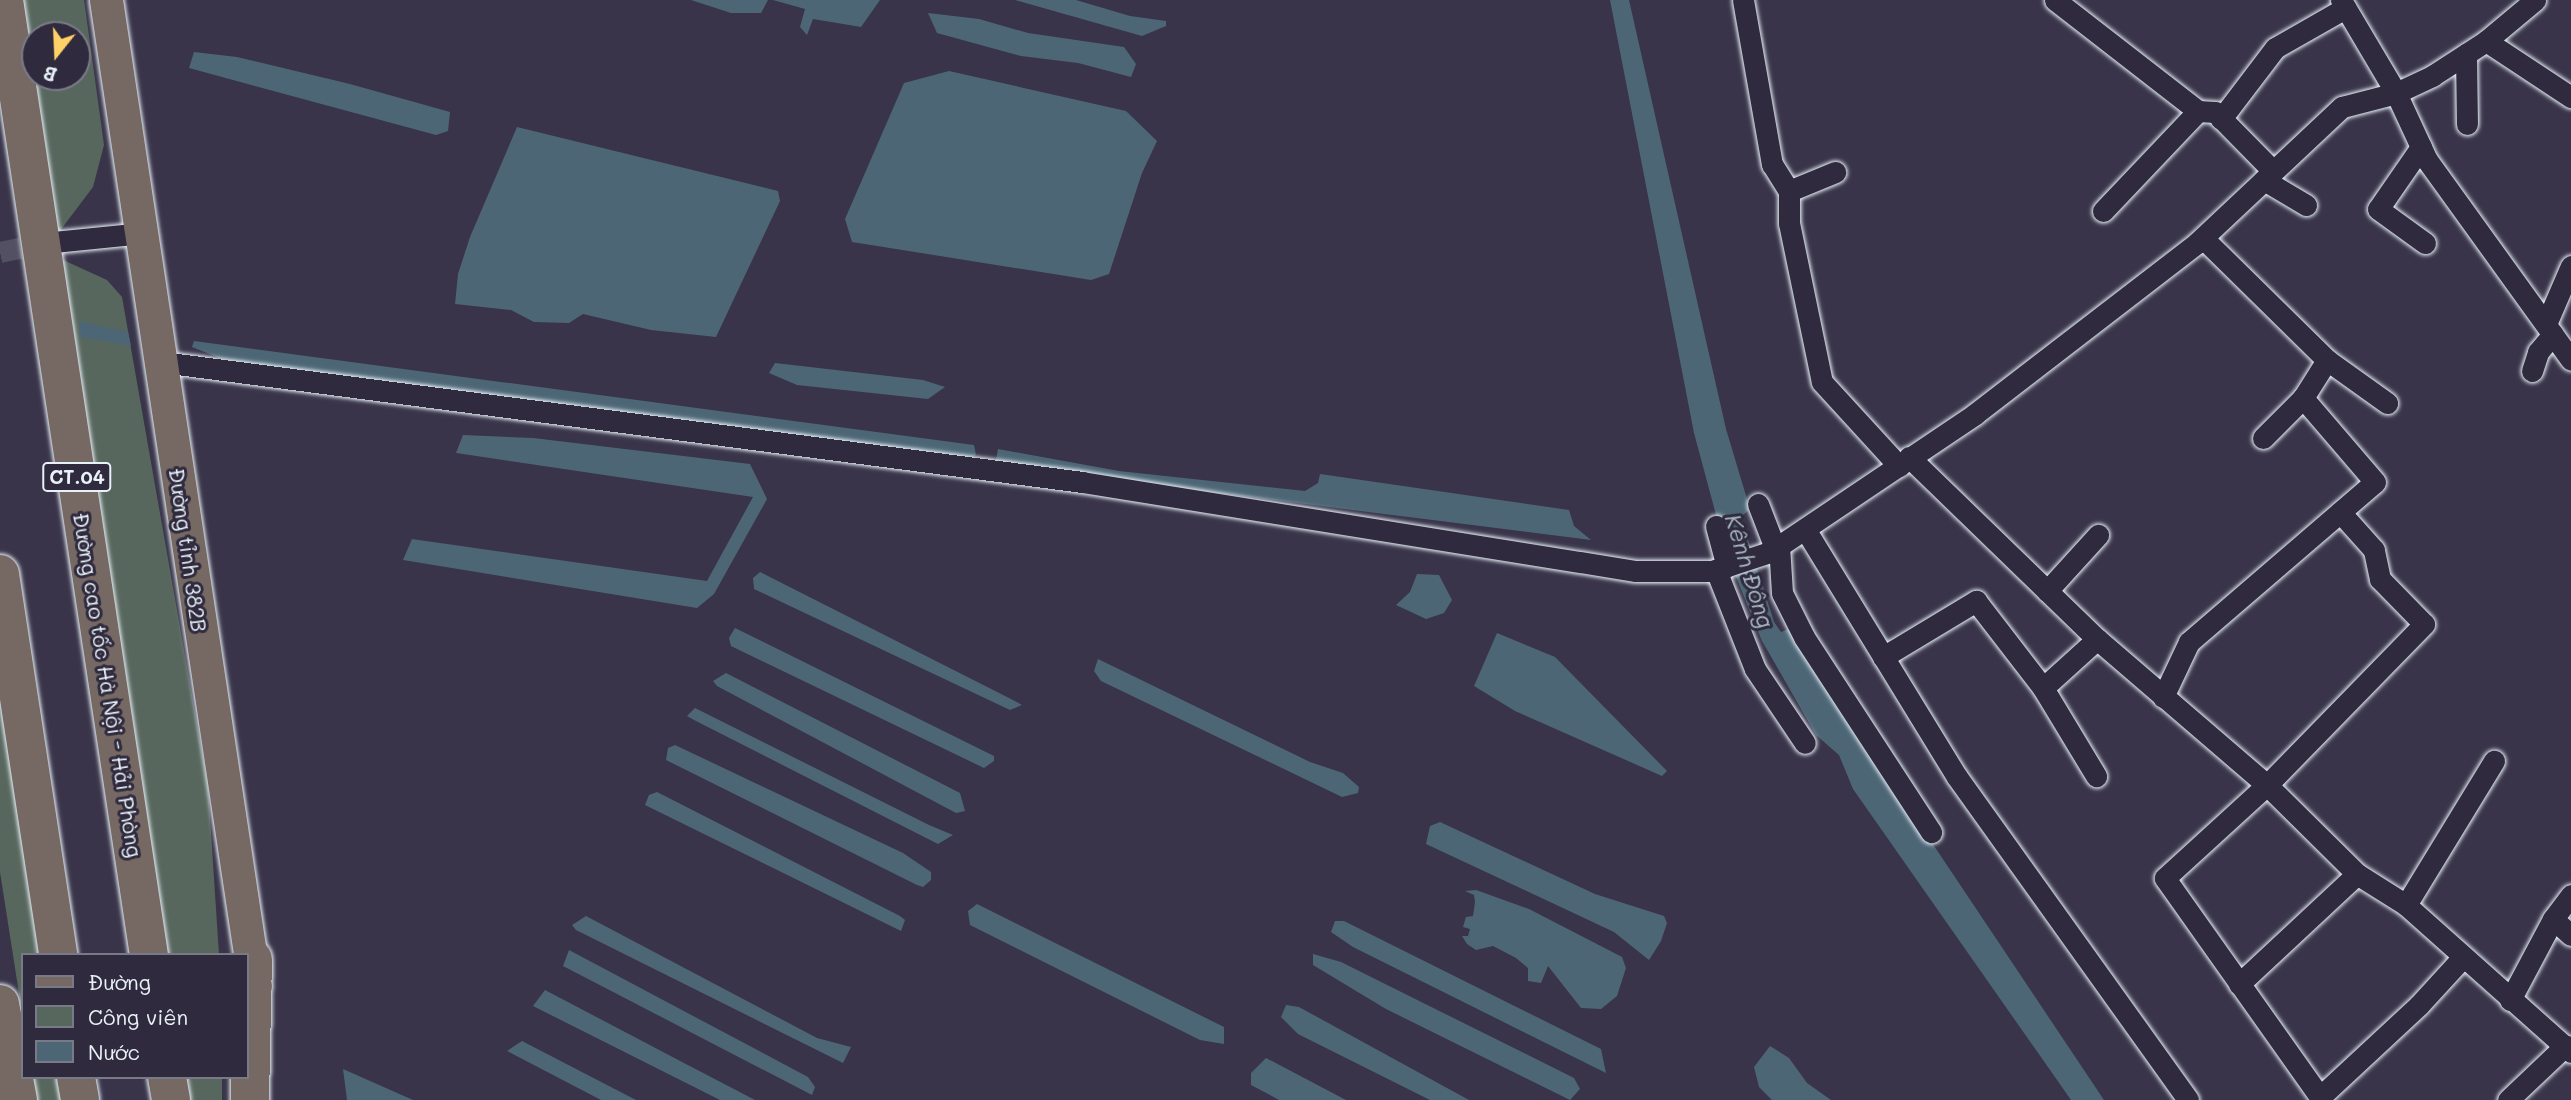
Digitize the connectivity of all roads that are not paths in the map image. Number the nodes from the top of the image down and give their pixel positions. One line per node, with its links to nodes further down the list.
1 (4, 0): 58 (highway, Đường cao tốc Hà Nội - Hải Phòng / CT.04)
2 (106, 0): 20 (main road, Đường tỉnh 382B)
3 (1742, 0): 17 (street)
4 (2055, 0): 11 (street)
5 (2536, 0): 7 (street)
6 (2343, 4): 9 (street); 12 (street)
7 (2486, 41): 8 (street); 10 (street)
8 (2466, 54): 9 (street); 13 (street)
9 (2396, 93): 14 (street); 16 (street)
10 (2571, 97)
11 (2198, 111): 12 (street); 19 (street)
12 (2221, 119): 16 (street)
13 (2467, 124)
14 (2421, 148): 23 (street); 25 (street)
15 (1835, 172): 17 (street)
16 (2269, 176): 18 (street); 21 (street)
17 (1789, 191): 33 (street)
18 (2306, 205)
19 (2104, 211)
20 (142, 233): 22 (street); 28 (main road, Đường tỉnh 382B)
21 (2203, 238): 26 (street); 33 (street)
22 (44, 243)
23 (2425, 243)
24 (2571, 266): 25 (street)
25 (2550, 329): 27 (street); 29 (street)
26 (2327, 360): 30 (street); 31 (street)
27 (2571, 360)
28 (162, 362): 40 (street); 60 (main road, Đường tỉnh 382B)
29 (2532, 371)
30 (2303, 398): 32 (street); 35 (street)
31 (2387, 403)
32 (2263, 438)
33 (1904, 461): 37 (street); 42 (street)
34 (1758, 504): 39 (street)
35 (2340, 512): 46 (street); 50 (street)
36 (1716, 526): 40 (street)
37 (1805, 529): 39 (street); 44 (street)
38 (2098, 536): 42 (street)
39 (1775, 548): 40 (street); 51 (street)
40 (1722, 568): 47 (street)
41 (0, 573): 57 (highway)
42 (2047, 591): 43 (street)
43 (2097, 639): 45 (street); 46 (street)
44 (1883, 657): 45 (street); 73 (street)
45 (2043, 688): 49 (street)
46 (2163, 697): 50 (street)
47 (1805, 743)
48 (2494, 761): 54 (street)
49 (2096, 776)
50 (2267, 785): 52 (street); 61 (street)
51 (1931, 832)
52 (2357, 874): 54 (street); 61 (street)
53 (2571, 895): 55 (street)
54 (2406, 905): 59 (street)
55 (2553, 919): 56 (street); 62 (street)
56 (2571, 935)
57 (58, 953)
58 (149, 953)
59 (2463, 957): 62 (street); 67 (street)
60 (253, 959): 71 (highway); 72 (main road, Đường tỉnh 382B)
61 (2239, 984): 67 (street)
62 (2510, 1000): 64 (street)
63 (0, 1004): 68 (highway)
64 (2568, 1049): 74 (street)
65 (76, 1079): 69 (highway)
66 (167, 1079): 70 (highway)
67 (2321, 1098)
68 (18, 1100)
69 (80, 1100)
70 (171, 1100)
71 (250, 1100)
72 (263, 1100)
73 (2188, 1100)
74 (2508, 1100)

